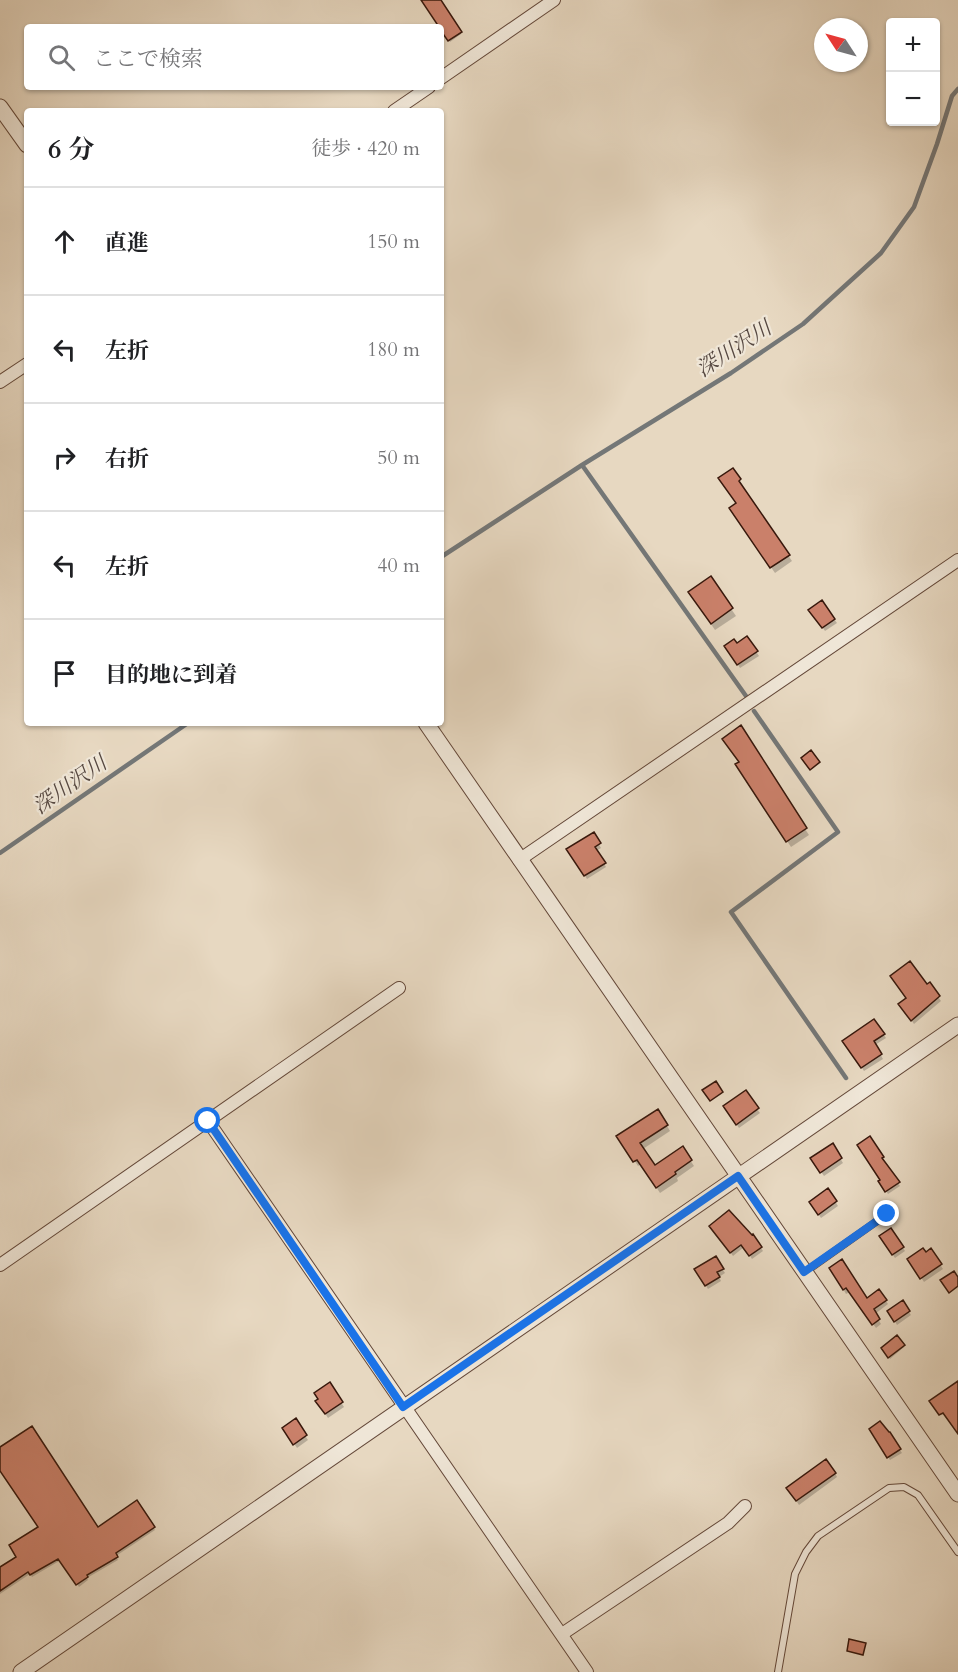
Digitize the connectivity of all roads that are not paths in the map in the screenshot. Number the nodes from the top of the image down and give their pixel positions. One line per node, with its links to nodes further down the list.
1 (554, 0): 2 (street)
2 (444, 76)
3 (425, 90): 5 (street)
4 (0, 107): 6 (street)
5 (398, 108)
6 (24, 141)
7 (24, 366): 8 (street)
8 (0, 382)
9 (958, 560): 11 (street)
10 (428, 726): 11 (street)
11 (519, 860): 15 (street)
12 (399, 988): 14 (street)
13 (958, 1025): 15 (street)
14 (208, 1121): 17 (street); 19 (street)
15 (738, 1176): 18 (street); 19 (street)
16 (887, 1214): 18 (lane)
17 (0, 1265)
18 (804, 1272): 20 (street)
19 (403, 1407): 23 (street); 24 (street)
20 (958, 1494)
21 (745, 1506): 23 (street)
22 (958, 1552): 26 (lane)
23 (562, 1634): 25 (street)
24 (21, 1672)
25 (587, 1672)
26 (777, 1672)

